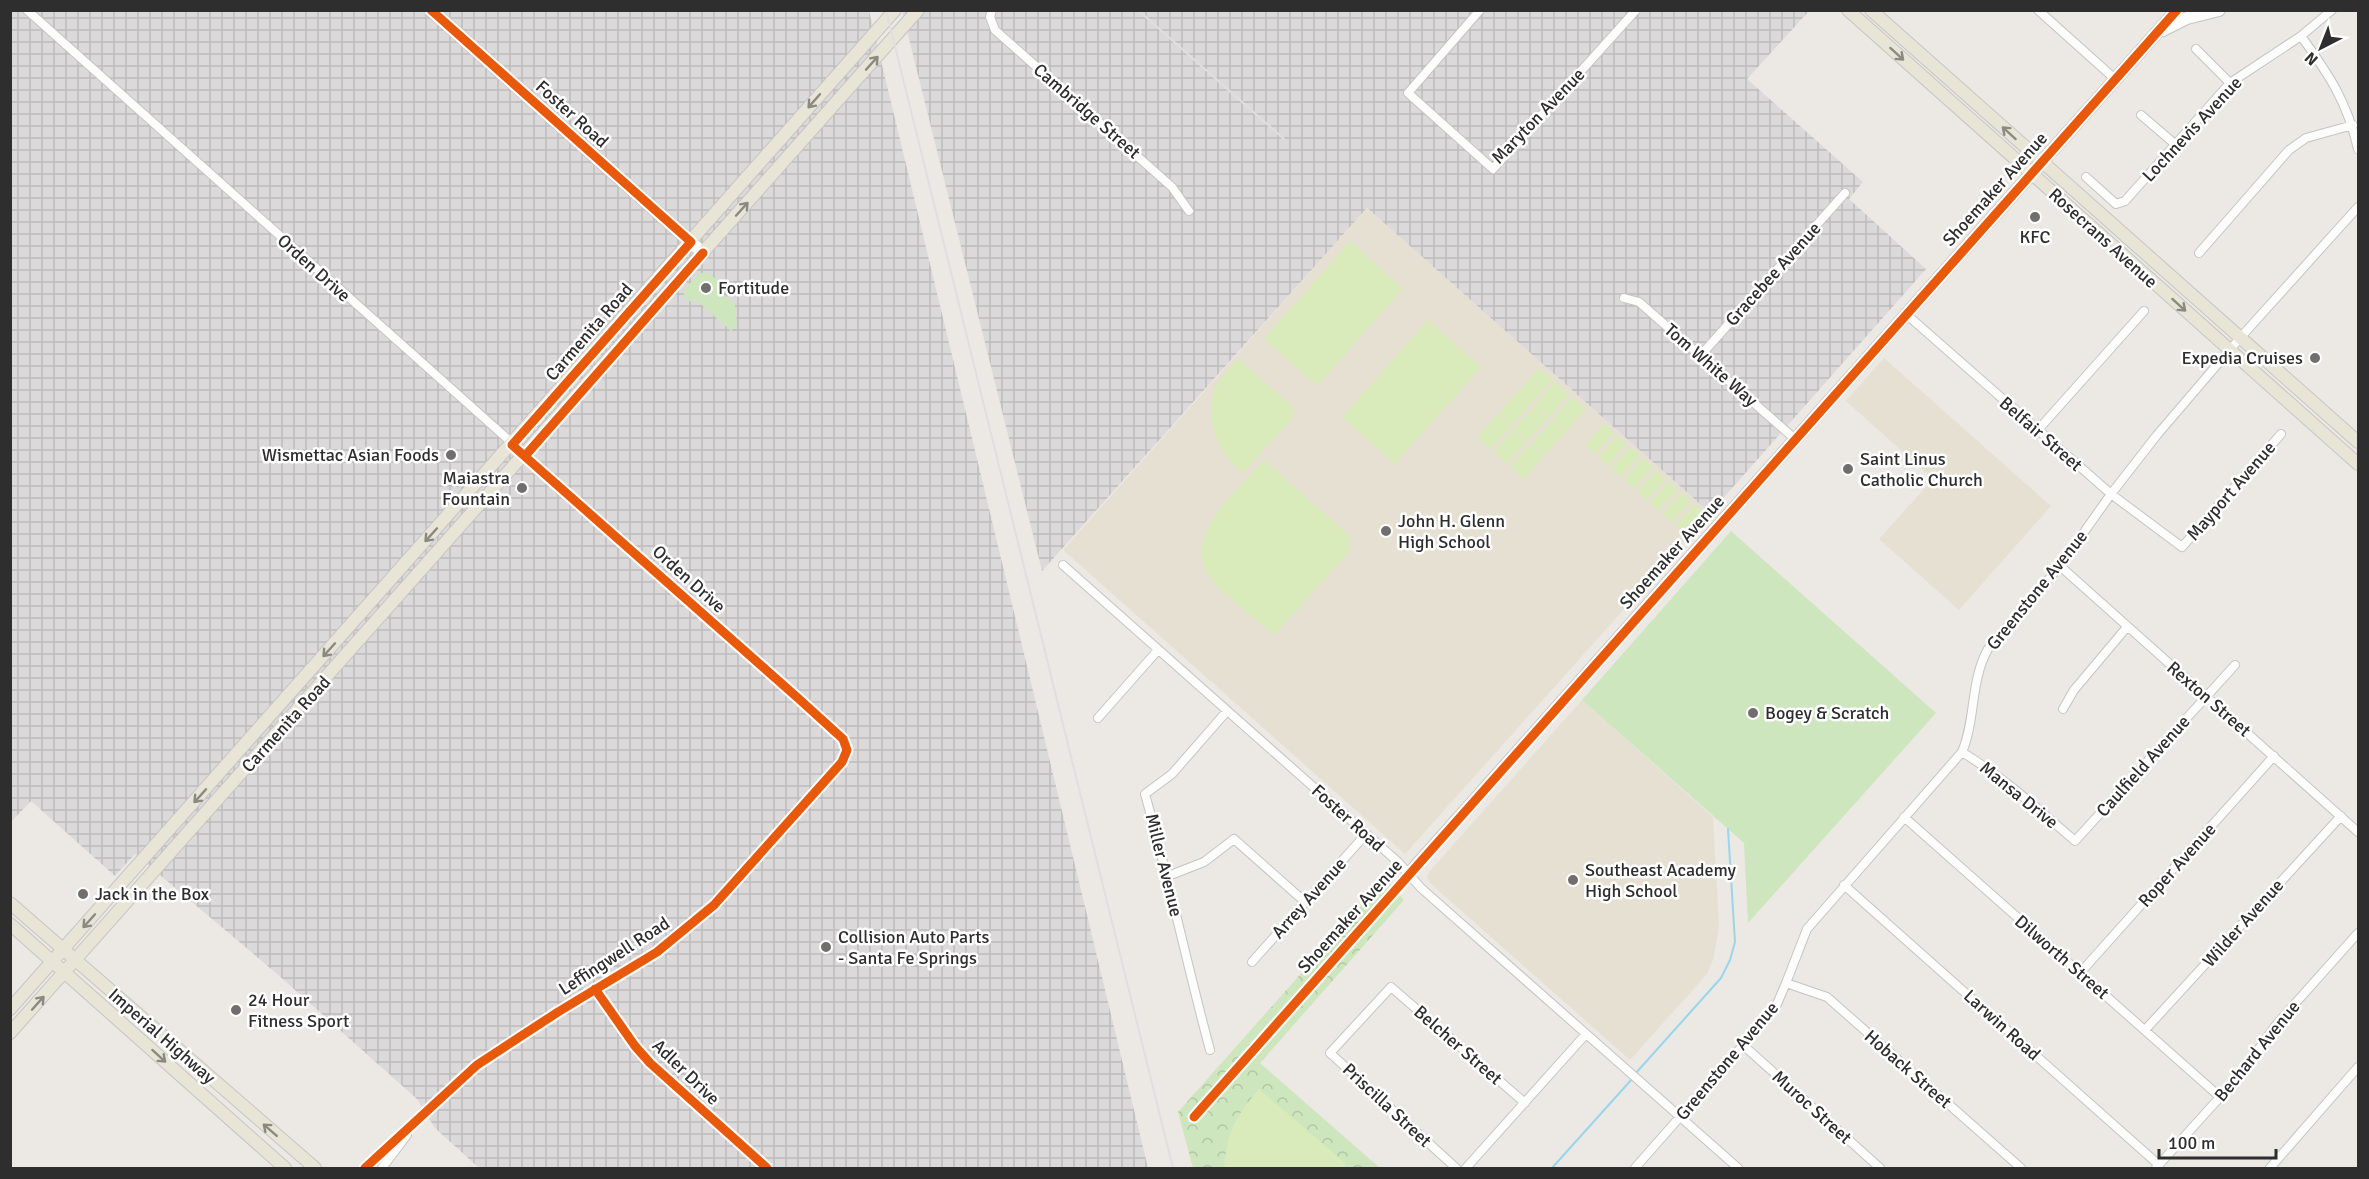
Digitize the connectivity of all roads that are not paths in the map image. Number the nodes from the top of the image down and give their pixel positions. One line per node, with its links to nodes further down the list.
1 (27, 10): 48 (street, Orden Drive)
2 (431, 10): 31 (street, Foster Road)
3 (895, 10): 31 (main road, Carmenita Road, one-way to 31)
4 (918, 10): 32 (main road, Carmenita Road, one-way to 4)
5 (992, 10): 30 (street, Cambridge Street)
6 (1480, 10): 7 (street, Maryton Avenue)
7 (1636, 10)
8 (1848, 10): 20 (main road, Rosecrans Avenue, one-way to 20)
9 (1871, 10): 18 (main road, Rosecrans Avenue)
10 (2177, 10): 14 (street, Shoemaker Avenue)
11 (2219, 10): 14 (street)
12 (2332, 10): 15 (street, Lochnevis Avenue)
13 (2040, 11): 17 (street)
14 (2157, 33): 17 (street, Shoemaker Avenue)
15 (2301, 36): 19 (street, Lochnevis Avenue); 22 (street)
16 (2196, 49): 19 (street)
17 (2115, 79): 25 (street, Shoemaker Avenue)
18 (1953, 83): 20 (main road); 25 (main road, Rosecrans Avenue, one-way to 18)
19 (2230, 83): 23 (street, Lochnevis Avenue)
20 (1941, 93): 26 (main road, Rosecrans Avenue)
21 (2141, 115): 23 (street)
22 (2353, 125): 24 (street); 33 (street)
23 (2176, 145): 27 (street, Lochnevis Avenue)
24 (2358, 149)
25 (2042, 162): 26 (street, Shoemaker Avenue); 37 (main road, Rosecrans Avenue)
26 (2031, 173): 36 (street, Shoemaker Avenue); 38 (main road, Rosecrans Avenue, one-way to 38)
27 (2086, 177)
28 (1845, 193): 39 (street, Gracebee Avenue)
29 (2358, 207): 37 (street, Greenstone Avenue)
30 (1189, 211)
31 (691, 242): 32 (street, Foster Road); 48 (main road, Carmenita Road)
32 (704, 253): 49 (main road, Carmenita Road)
33 (2199, 253)
34 (1624, 298): 39 (street, Tom White Way)
35 (2144, 311): 43 (street)
36 (1906, 314): 43 (street, Belfair Street); 46 (street, Shoemaker Avenue)
37 (2240, 338): 38 (street, Greenstone Avenue); 40 (main road, Rosecrans Avenue)
38 (2229, 351): 41 (main road, Rosecrans Avenue); 51 (street, Greenstone Avenue)
39 (1701, 355): 46 (street, Tom White Way)
40 (2304, 394): 41 (main road); 42 (main road, Rosecrans Avenue)
41 (2293, 407): 44 (main road, Rosecrans Avenue)
42 (2331, 418): 44 (main road); 47 (main road, Rosecrans Avenue)
43 (2037, 431): 51 (street, Belfair Street)
44 (2320, 431): 50 (main road, Rosecrans Avenue)
45 (2281, 434): 52 (street, Mayport Avenue)
46 (1795, 439): 72 (street, Shoemaker Avenue)
47 (2358, 442)
48 (512, 445): 49 (street, Orden Drive); 55 (main road, Carmenita Road, one-way to 55)
49 (525, 456): 56 (main road, Carmenita Road); 64 (street, Orden Drive)
50 (2356, 457)
51 (2111, 494): 52 (street, Belfair Street); 54 (street, Greenstone Avenue)
52 (2182, 548)
53 (1063, 565): 58 (street, Foster Road)
54 (2060, 566): 57 (street, Rexton Street); 65 (street, Greenstone Avenue)
55 (368, 606): 56 (main road); 79 (main road, Carmenita Road, one-way to 79)
56 (381, 618): 80 (main road, Carmenita Road)
57 (2127, 627): 60 (street, Rexton Street); 61 (street)
58 (1158, 650): 62 (street, Foster Road); 63 (street)
59 (2235, 665): 60 (street, Caulfield Avenue)
60 (2207, 696): 66 (street, Rexton Street); 71 (street, Caulfield Avenue)
61 (2063, 709)
62 (1227, 711): 70 (street, Foster Road); 73 (street, Miller Avenue)
63 (1098, 718)
64 (843, 739): 87 (street, Leffingwell Road)
65 (1962, 752): 68 (street, Greenstone Avenue); 71 (street, Mansa Drive)
66 (2274, 756): 67 (street, Rexton Street); 84 (street, Roper Avenue)
67 (2341, 816): 69 (street, Rexton Street); 89 (street, Wilder Avenue)
68 (1904, 817): 74 (street, Greenstone Avenue); 84 (street, Dilworth Street)
69 (2358, 832)
70 (1366, 834): 72 (street, Foster Road); 75 (street, Arrey Avenue)
71 (2075, 841)
72 (1408, 875): 91 (street, Foster Road); 97 (street, Shoemaker Avenue)
73 (1168, 876): 75 (street); 93 (street, Miller Avenue)
74 (1844, 885): 85 (street, Greenstone Avenue); 100 (street, Larwin Road)
75 (1305, 902): 82 (street, Arrey Avenue)
76 (10, 903): 79 (main road, Imperial Highway)
77 (10, 924): 81 (main road, Imperial Highway)
78 (2358, 933): 95 (street, Bechard Avenue)
79 (63, 950): 80 (main road, Imperial Highway); 81 (main road, Carmenita Road)
80 (76, 961): 83 (main road, Carmenita Road); 102 (main road, Imperial Highway, one-way to 80)
81 (52, 962): 83 (main road, Imperial Highway); 88 (main road, Carmenita Road)
82 (1252, 962)
83 (65, 973): 90 (main road, Carmenita Road, one-way to 83); 101 (main road, Imperial Highway, one-way to 101)
84 (2080, 973): 89 (street, Dilworth Street)
85 (1786, 983): 92 (street, Greenstone Avenue); 111 (street, Hoback Street)
86 (1391, 987): 96 (street, Belcher Street); 106 (street, Priscilla Street)
87 (595, 989): 99 (street, Leffingwell Road); 105 (street, Adler Drive)
88 (10, 1009)
89 (2145, 1030): 95 (street, Dilworth Street)
90 (10, 1033)
91 (1586, 1034): 96 (street); 98 (street, Foster Road)
92 (1743, 1045): 98 (street, Greenstone Avenue); 110 (street, Muroc Street)
93 (1210, 1050)
94 (2358, 1066): 112 (street)
95 (2220, 1097): 100 (street, Bechard Avenue)
96 (1525, 1103): 107 (street)
97 (1194, 1117)
98 (1680, 1117): 108 (street, Greenstone Avenue); 109 (street, Foster Road)
99 (416, 1122): 103 (street, Leffingwell Road); 104 (street, Leffingwell Road)
100 (2157, 1167)
101 (285, 1168)
102 (315, 1168)
103 (365, 1168)
104 (382, 1168)
105 (767, 1168)
106 (1456, 1168)
107 (1467, 1168)
108 (1635, 1168)
109 (1738, 1168)
110 (1880, 1168)
111 (2021, 1168)
112 (2271, 1168)

